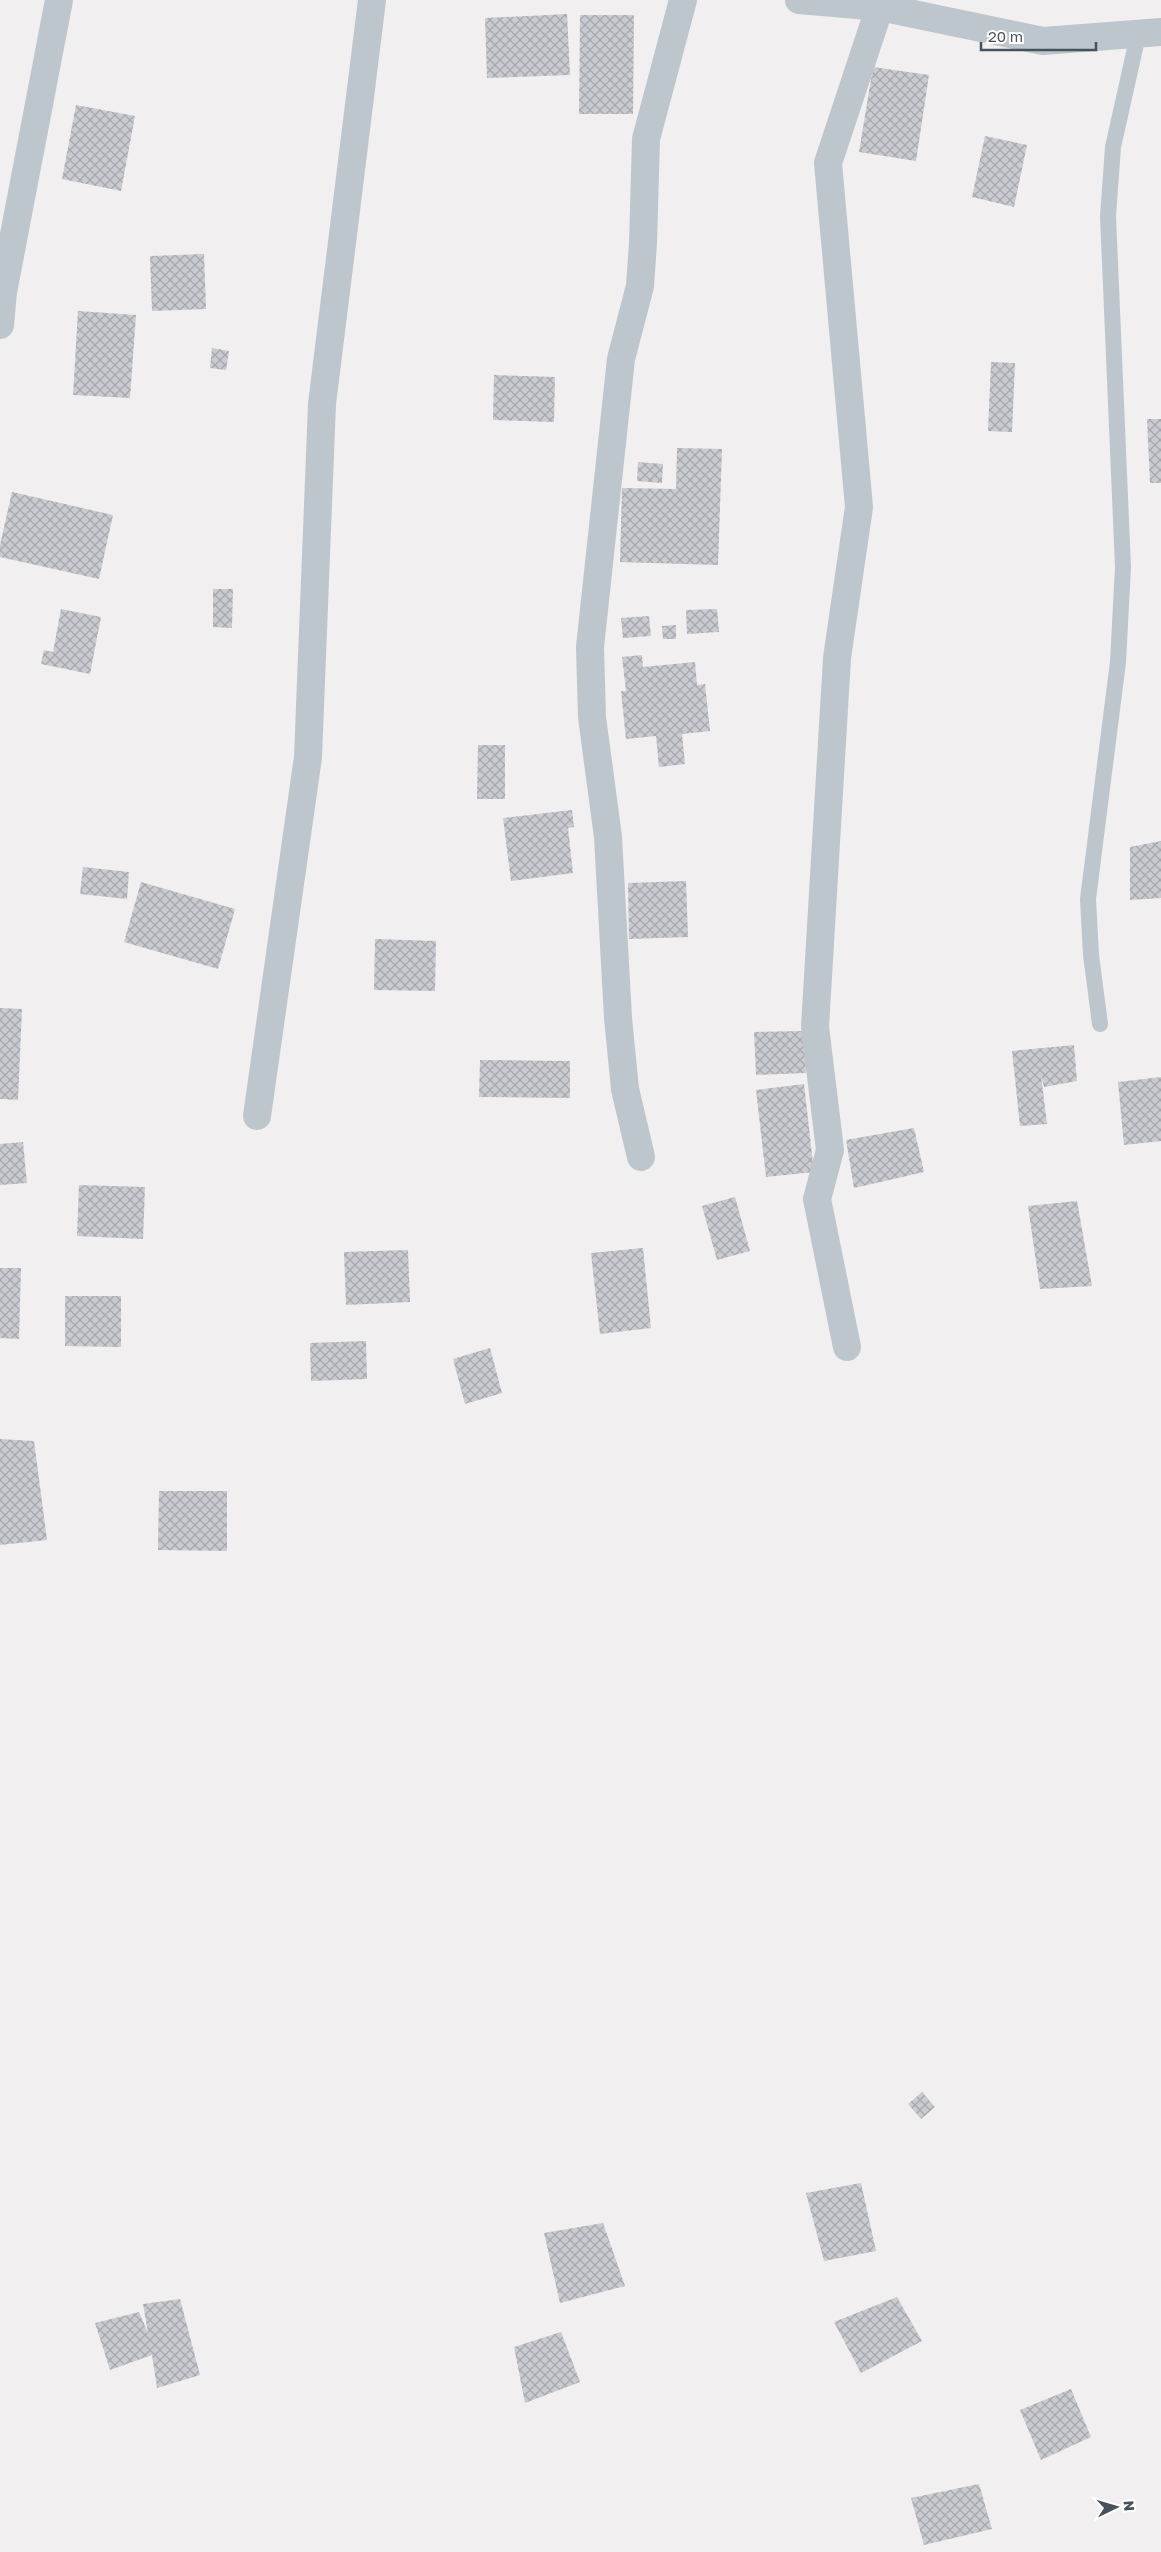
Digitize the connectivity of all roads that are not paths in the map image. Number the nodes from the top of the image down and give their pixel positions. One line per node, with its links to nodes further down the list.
1 (59, 0): 7 (street)
2 (372, 0): 9 (street)
3 (683, 0): 10 (street)
4 (799, 0): 5 (street)
5 (881, 4): 6 (street); 11 (street)
6 (1149, 33): 8 (lane)
7 (0, 325)
8 (1100, 1024)
9 (257, 1116)
10 (641, 1157)
11 (847, 1347)

